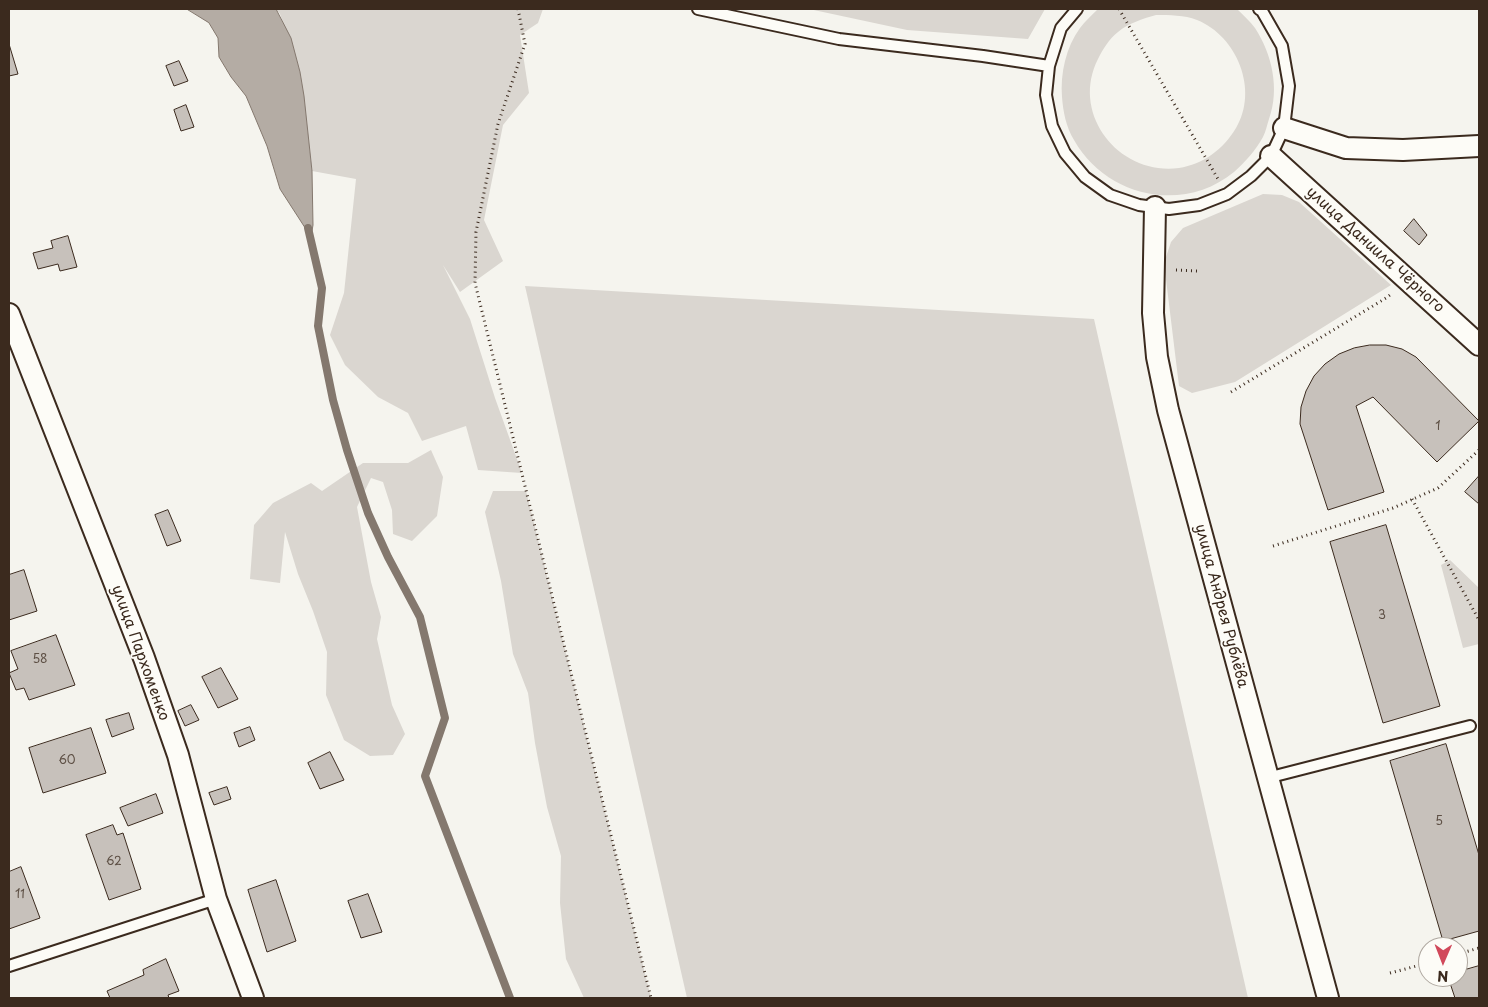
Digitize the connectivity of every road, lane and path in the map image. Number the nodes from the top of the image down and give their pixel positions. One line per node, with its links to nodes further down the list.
1 (518, 9): 29 (path)
2 (698, 9): 6 (lane)
3 (1077, 9): 6 (lane)
4 (1119, 9): 10 (path)
5 (1259, 9): 7 (lane)
6 (1049, 66): 11 (lane)
7 (1284, 128): 8 (street); 9 (lane)
8 (1479, 146)
9 (1271, 156): 10 (lane); 16 (street, улица Даниила Чёрного)
10 (1227, 194): 11 (lane)
11 (1155, 207): 23 (street, улица Андрея Рублёва)
12 (1172, 270): 13 (path)
13 (1198, 271)
14 (1386, 298): 17 (path)
15 (9, 314): 24 (street, улица Пархоменко)
16 (1479, 345)
17 (1231, 392)
18 (1479, 450): 19 (path)
19 (1412, 500): 20 (path); 21 (path)
20 (1273, 546)
21 (1479, 620)
22 (1470, 726): 23 (lane)
23 (1267, 778): 30 (street, улица Андрея Рублёва)
24 (216, 899): 25 (lane); 28 (street, улица Пархоменко)
25 (9, 966)
26 (1418, 966): 27 (path)
27 (1390, 974)
28 (253, 998)
29 (651, 998)
30 (1328, 998)

